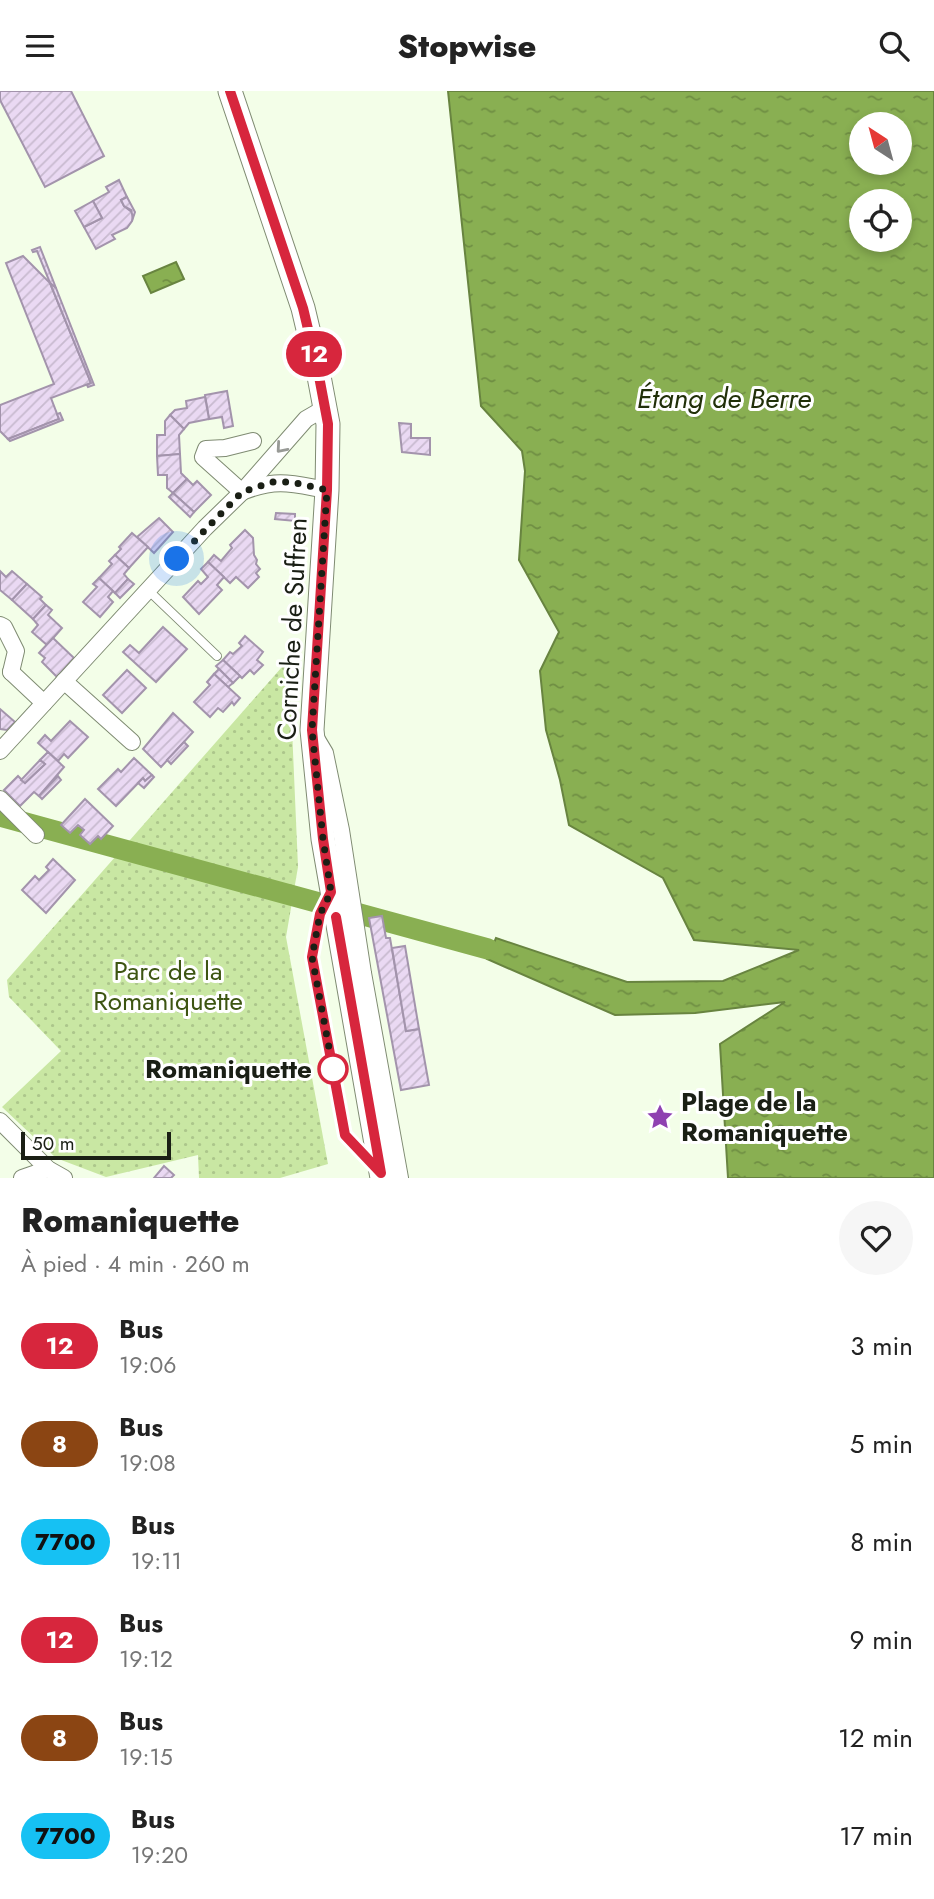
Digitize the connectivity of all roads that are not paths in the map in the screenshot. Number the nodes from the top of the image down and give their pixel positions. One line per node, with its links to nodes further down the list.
1 (230, 91): 2 (main road, Corniche de Suffren)
2 (325, 408): 4 (main road, Corniche de Suffren); 5 (street, one-way to 5)
3 (253, 441): 5 (street)
4 (327, 490): 5 (street); 12 (main road, Corniche de Suffren)
5 (242, 492): 6 (street)
6 (148, 590): 8 (lane); 10 (street)
7 (0, 625): 9 (street)
8 (218, 656)
9 (6, 674): 11 (street)
10 (64, 681): 11 (street); 13 (street)
11 (44, 703): 14 (street)
12 (312, 730): 17 (main road, Corniche de Suffren); 20 (street)
13 (132, 742)
14 (0, 751)
15 (0, 799): 16 (street)
16 (36, 835)
17 (331, 892): 20 (main road, Corniche de Suffren); 20 (lane)
18 (0, 1121): 19 (street)
19 (48, 1169): 21 (street); 22 (street)
20 (389, 1177)
21 (22, 1178)
22 (64, 1178)

